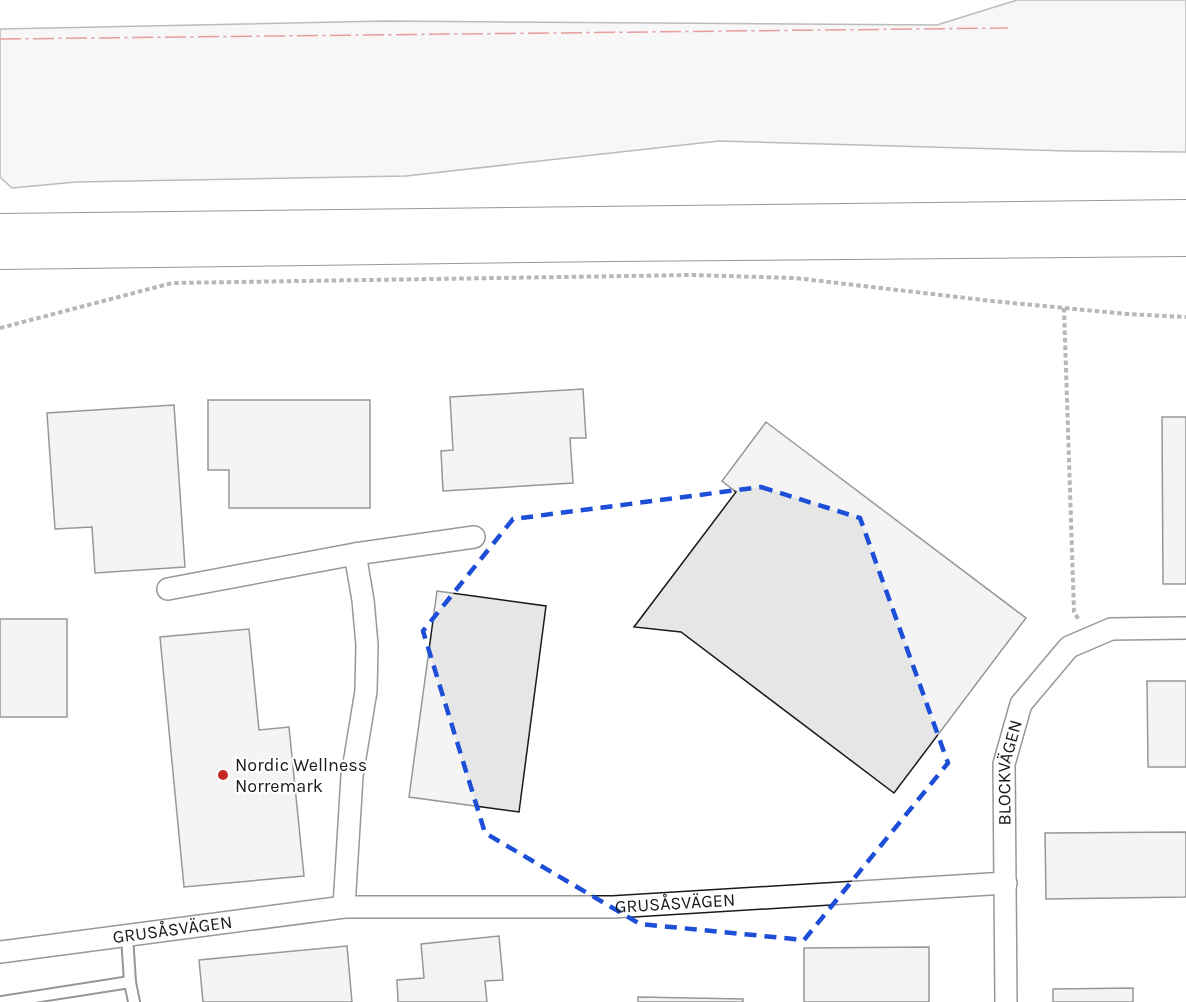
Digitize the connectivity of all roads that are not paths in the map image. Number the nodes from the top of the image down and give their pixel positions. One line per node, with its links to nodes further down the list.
1 (1186, 216): 2 (main road)
2 (0, 230)
3 (1186, 240): 4 (main road)
4 (0, 253)
5 (474, 537): 6 (street)
6 (355, 554): 7 (street); 10 (street)
7 (168, 589)
8 (1186, 628): 9 (street, BLOCKVÄGEN)
9 (1005, 884): 10 (street, GRUSÅSVÄGEN); 16 (street, BLOCKVÄGEN)
10 (344, 907): 11 (street, GRUSÅSVÄGEN)
11 (127, 936): 12 (street, GRUSÅSVÄGEN); 13 (lane)
12 (0, 952)
13 (130, 981): 14 (lane); 15 (lane)
14 (2, 1002)
15 (134, 1002)
16 (1006, 1002)

